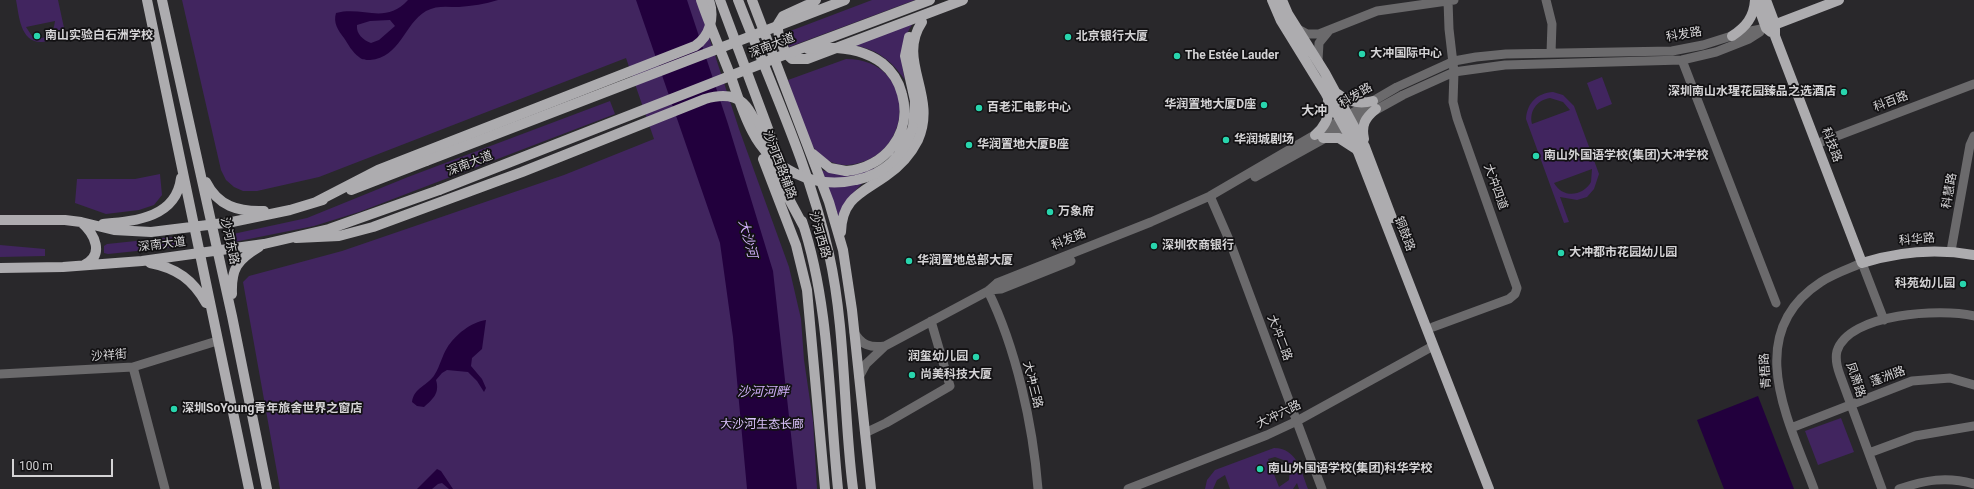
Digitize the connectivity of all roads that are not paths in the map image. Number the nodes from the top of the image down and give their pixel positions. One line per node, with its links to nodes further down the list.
1 (147, 0): 44 (main road)
2 (162, 0): 43 (main road, 沙河东路)
3 (701, 0): 37 (main road, 沙河西路辅路, bridge)
4 (709, 0): 47 (main road, bridge)
5 (720, 0): 55 (main road, 沙河西路)
6 (738, 0): 45 (main road, 沙河西路)
7 (752, 0): 42 (main road)
8 (816, 0): 23 (main road, bridge)
9 (820, 0): 20 (main road)
10 (845, 0): 23 (main road, 深南大道, bridge)
11 (930, 0): 28 (main road, 深南大道, bridge)
12 (963, 0): 20 (main road)
13 (1272, 0): 34 (main road, 铜鼓路)
14 (1282, 0): 24 (main road, 铜鼓路)
15 (1450, 0): 25 (street); 31 (street, 大冲四道)
16 (1546, 0): 27 (street)
17 (1755, 0): 22 (main road, 科技路); 26 (main road)
18 (1766, 0): 22 (main road, 科技路)
19 (1839, 0): 22 (main road, 科发路)
20 (942, 8): 21 (main road)
21 (922, 22): 37 (main road, bridge); 59 (main road)
22 (1771, 26): 26 (street, 科发路); 30 (street, 科发路); 40 (main road, 科技路)
23 (773, 28): 47 (main road, 深南大道, bridge)
24 (1296, 28): 25 (street); 29 (main road, 铜鼓路)
25 (1331, 29): 29 (street)
26 (1732, 36): 27 (street, 科发路)
27 (1551, 53): 31 (street, 科发路)
28 (781, 56): 42 (main road, bridge); 57 (main road, 深南大道, bridge)
29 (1318, 60): 34 (main road, 铜鼓路)
30 (1682, 60): 32 (street, 科发路); 70 (street)
31 (1454, 61): 32 (street, 大冲四道); 35 (street, 科发路)
32 (1454, 72): 35 (street, 科发路); 76 (street, 大冲四道)
33 (1974, 84): 40 (street, 科百路)
34 (1331, 93): 35 (main road); 36 (main road, 铜鼓路); 39 (main road)
35 (1375, 105): 36 (street, 科发路); 41 (main road)
36 (1347, 121): 39 (street, 科发路); 41 (main road, 铜鼓路)
37 (751, 130): 97 (main road, 沙河西路辅路, bridge)
38 (1974, 136): 60 (street, 科慧路)
39 (1319, 137): 41 (main road); 46 (street, 科发路)
40 (1816, 144): 65 (main road, 科技路)
41 (1362, 149): 76 (main road, 铜鼓路); 80 (main road, 铜鼓路)
42 (811, 152): 59 (main road)
43 (199, 164): 48 (main road); 54 (main road, 沙河东路)
44 (182, 172): 53 (main road); 56 (main road)
45 (810, 188): 68 (main road); 99 (main road, 沙河西路)
46 (1212, 198): 69 (street, 科发路); 86 (street, 大冲二路)
47 (316, 202): 48 (main road, 深南大道)
48 (290, 210): 54 (main road, 深南大道)
49 (0, 214): 50 (main road)
50 (16, 219): 51 (main road, 深南大道); 52 (main road, 深南大道)
51 (0, 220)
52 (81, 222): 53 (main road, 深南大道); 66 (main road)
53 (92, 225): 56 (main road, 深南大道)
54 (212, 225): 56 (main road, 深南大道); 61 (main road, 沙河东路)
55 (804, 227): 57 (main road); 90 (main road, 沙河西路)
56 (193, 228): 62 (main road)
57 (296, 238): 58 (main road, 深南大道)
58 (264, 244): 61 (main road, 深南大道); 72 (main road)
59 (843, 250): 68 (main road)
60 (1951, 251): 63 (main road, 科华路); 65 (main road, 科华路)
61 (218, 252): 62 (main road, 深南大道); 72 (main road, 沙河东路)
62 (199, 254): 64 (main road, 深南大道); 71 (main road)
63 (1974, 255)
64 (142, 261): 66 (main road, 深南大道); 71 (main road)
65 (1862, 263): 74 (street); 88 (street, 青梧路)
66 (82, 266): 67 (main road, 深南大道)
67 (0, 268)
68 (847, 272): 77 (main road)
69 (988, 291): 75 (street, 科发路); 102 (street, 大冲三路)
70 (1776, 304)
71 (212, 316): 78 (main road)
72 (232, 316): 96 (main road, 沙河东路)
73 (1974, 316): 74 (street, 凤萧路)
74 (1884, 320): 85 (street, 凤萧路)
75 (931, 321): 79 (street, 科发路); 89 (street)
76 (1433, 327): 106 (main road, 铜鼓路)
77 (854, 332): 79 (street); 83 (main road)
78 (217, 341): 81 (street, 沙祥街); 95 (main road)
79 (885, 346): 83 (street, 科发路)
80 (1433, 346): 86 (street, 大冲六路); 105 (main road, 铜鼓路)
81 (133, 367): 82 (street, 沙祥街); 94 (street)
82 (0, 374)
83 (859, 377): 89 (main road)
84 (1974, 384): 85 (street, 蓬洲路)
85 (1851, 404): 88 (street, 蓬洲路); 92 (street, 凤萧路)
86 (1297, 421): 103 (street, 大冲六路); 104 (street, 大冲二路)
87 (1974, 426): 92 (street)
88 (1791, 428): 107 (street, 青梧路)
89 (865, 433): 91 (main road)
90 (834, 439): 97 (main road); 98 (main road, 沙河西路)
91 (866, 446): 100 (main road); 101 (main road)
92 (1869, 453): 108 (street, 凤萧路)
93 (1974, 484): 109 (street)
94 (162, 488)
95 (249, 489)
96 (267, 489)
97 (825, 489)
98 (838, 489)
99 (853, 489)
100 (864, 489)
101 (871, 489)
102 (1038, 489)
103 (1128, 489)
104 (1322, 489)
105 (1489, 489)
106 (1496, 489)
107 (1814, 489)
108 (1882, 489)
109 (1899, 489)

